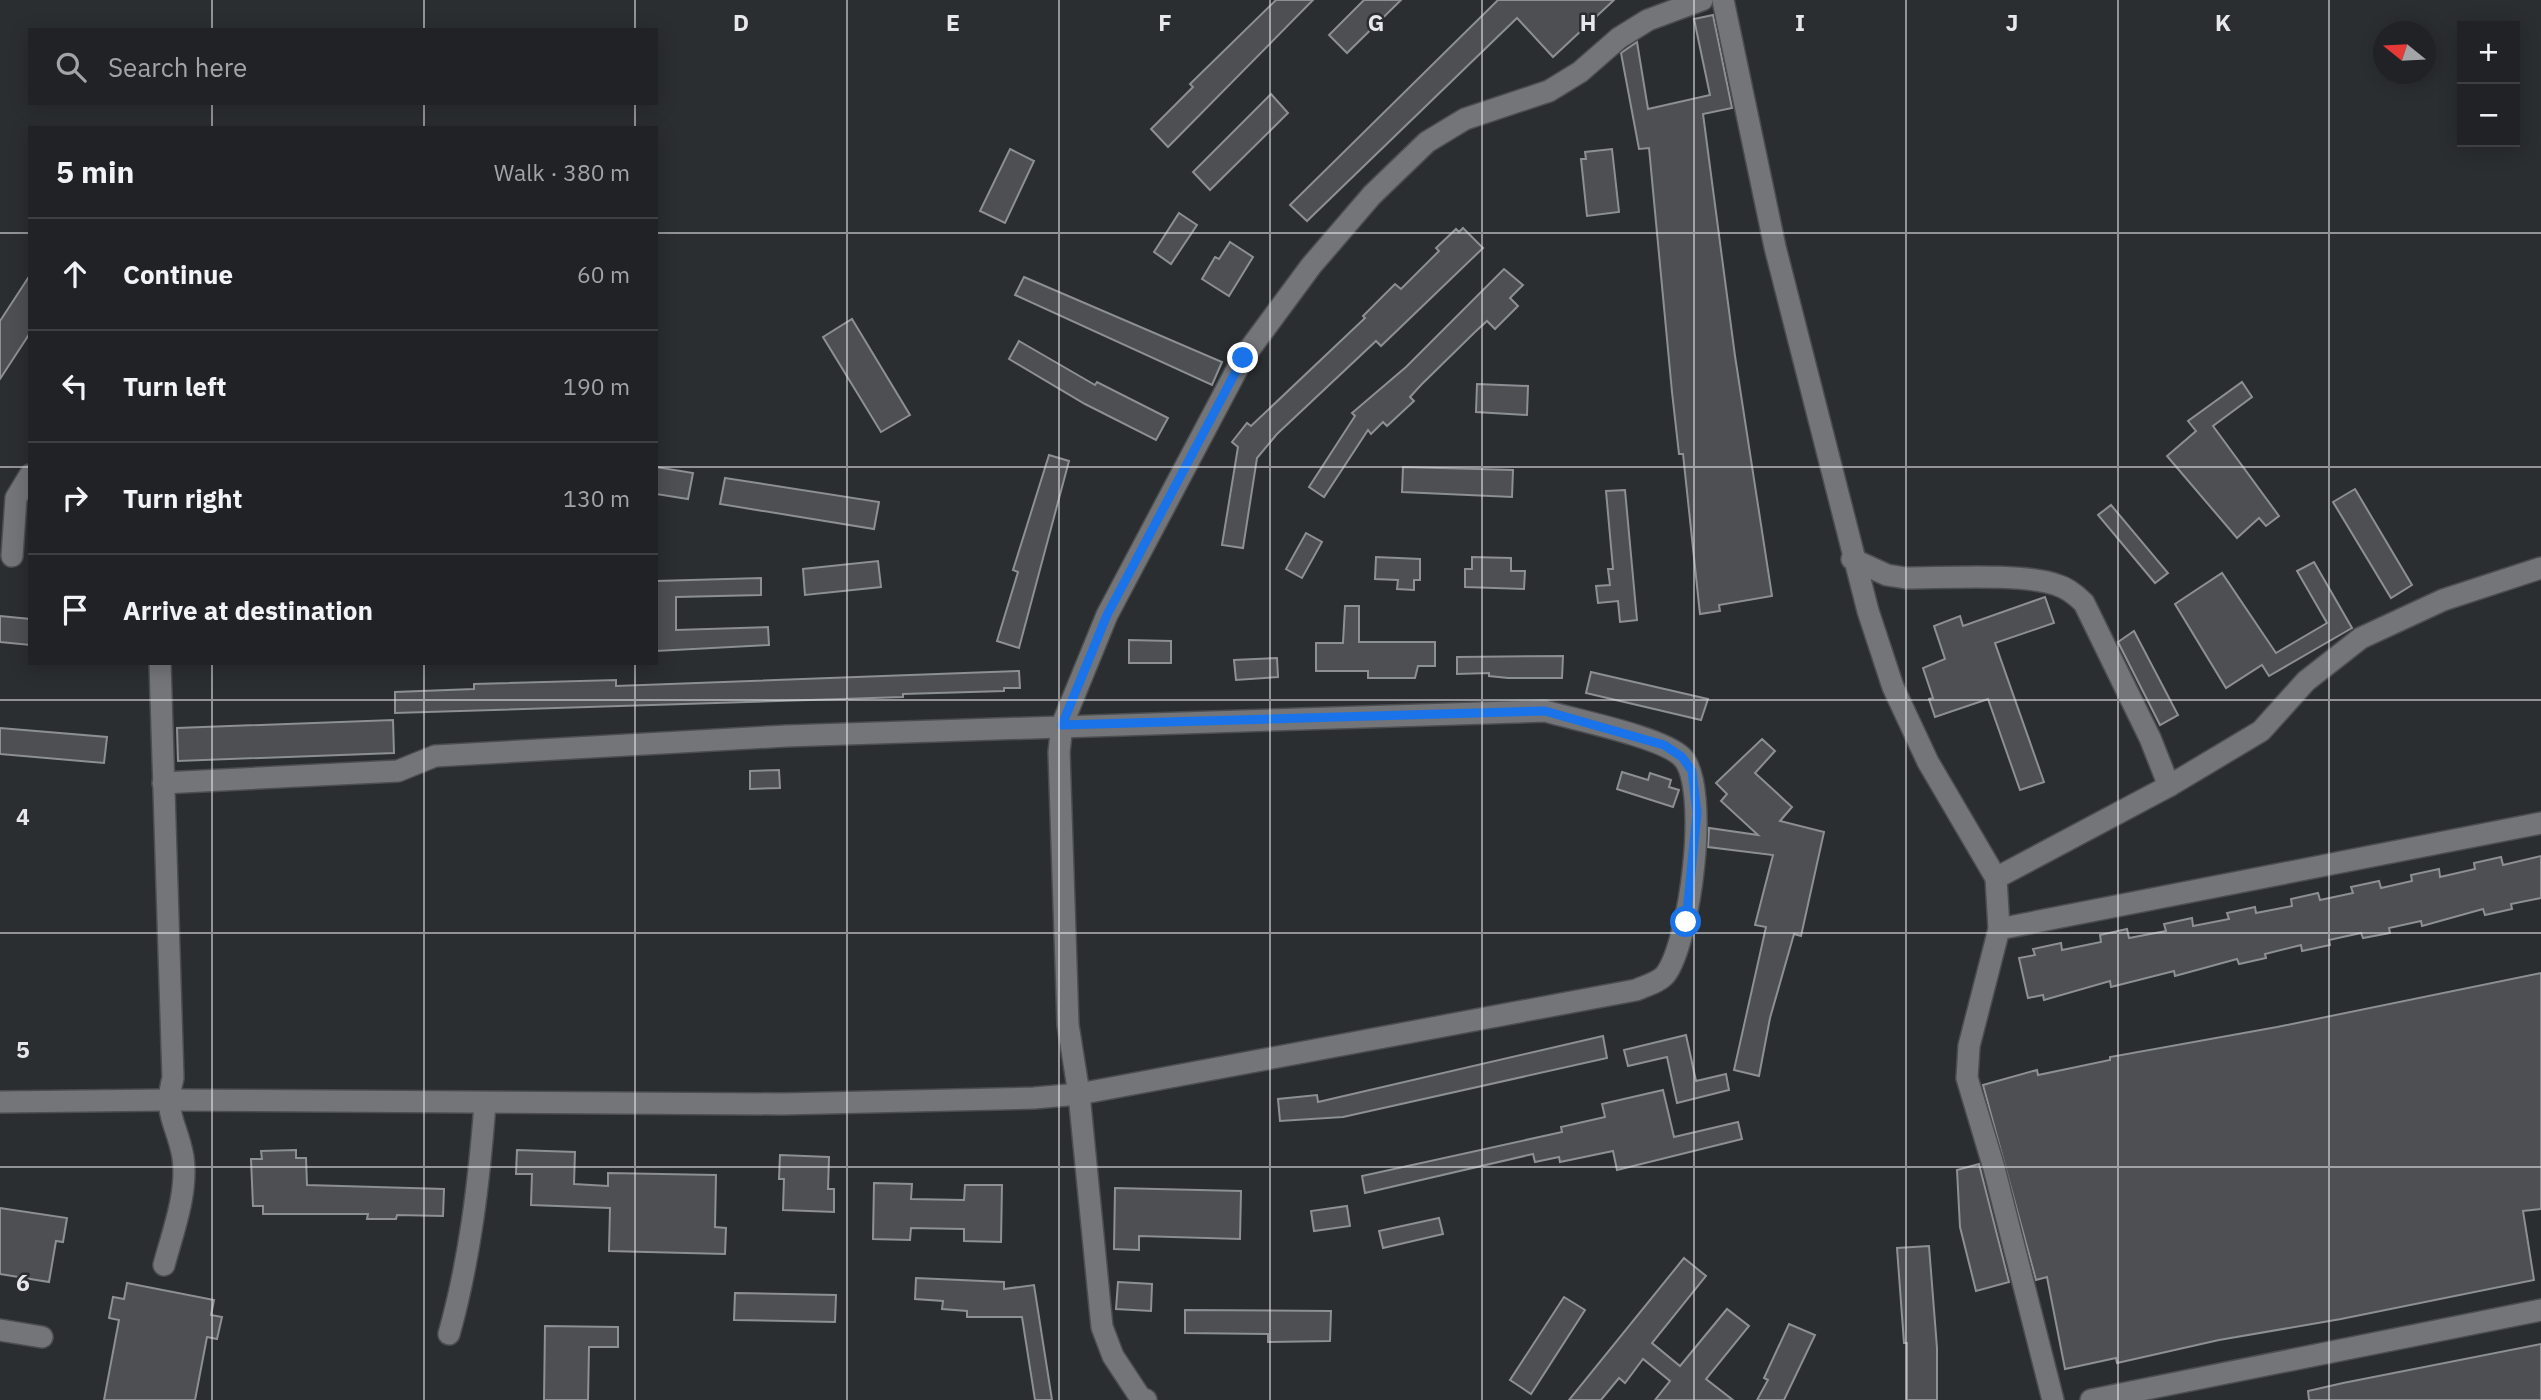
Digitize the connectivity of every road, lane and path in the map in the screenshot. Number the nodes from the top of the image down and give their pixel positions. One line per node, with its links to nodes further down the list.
1 (1702, 0): 10 (street)
2 (1723, 0): 7 (street)
3 (28, 478): 5 (street)
4 (0, 505): 5 (street)
5 (22, 527): 6 (street)
6 (14, 556)
7 (1852, 559): 12 (street); 14 (street)
8 (2541, 568): 12 (street)
9 (160, 665): 11 (street)
10 (1062, 725): 11 (street); 16 (street); 16 (street)
11 (163, 783): 17 (street)
12 (2169, 786): 14 (street)
13 (2541, 823): 15 (street)
14 (1996, 878): 15 (street)
15 (1999, 929): 26 (street)
16 (1079, 1094): 19 (street); 25 (street)
17 (167, 1100): 18 (street); 19 (street); 20 (street)
18 (0, 1101)
19 (485, 1104): 23 (street)
20 (164, 1265)
21 (2541, 1310): 27 (street)
22 (0, 1330): 24 (street)
23 (449, 1334)
24 (42, 1337)
25 (1146, 1400)
26 (2053, 1400)
27 (2091, 1400)

